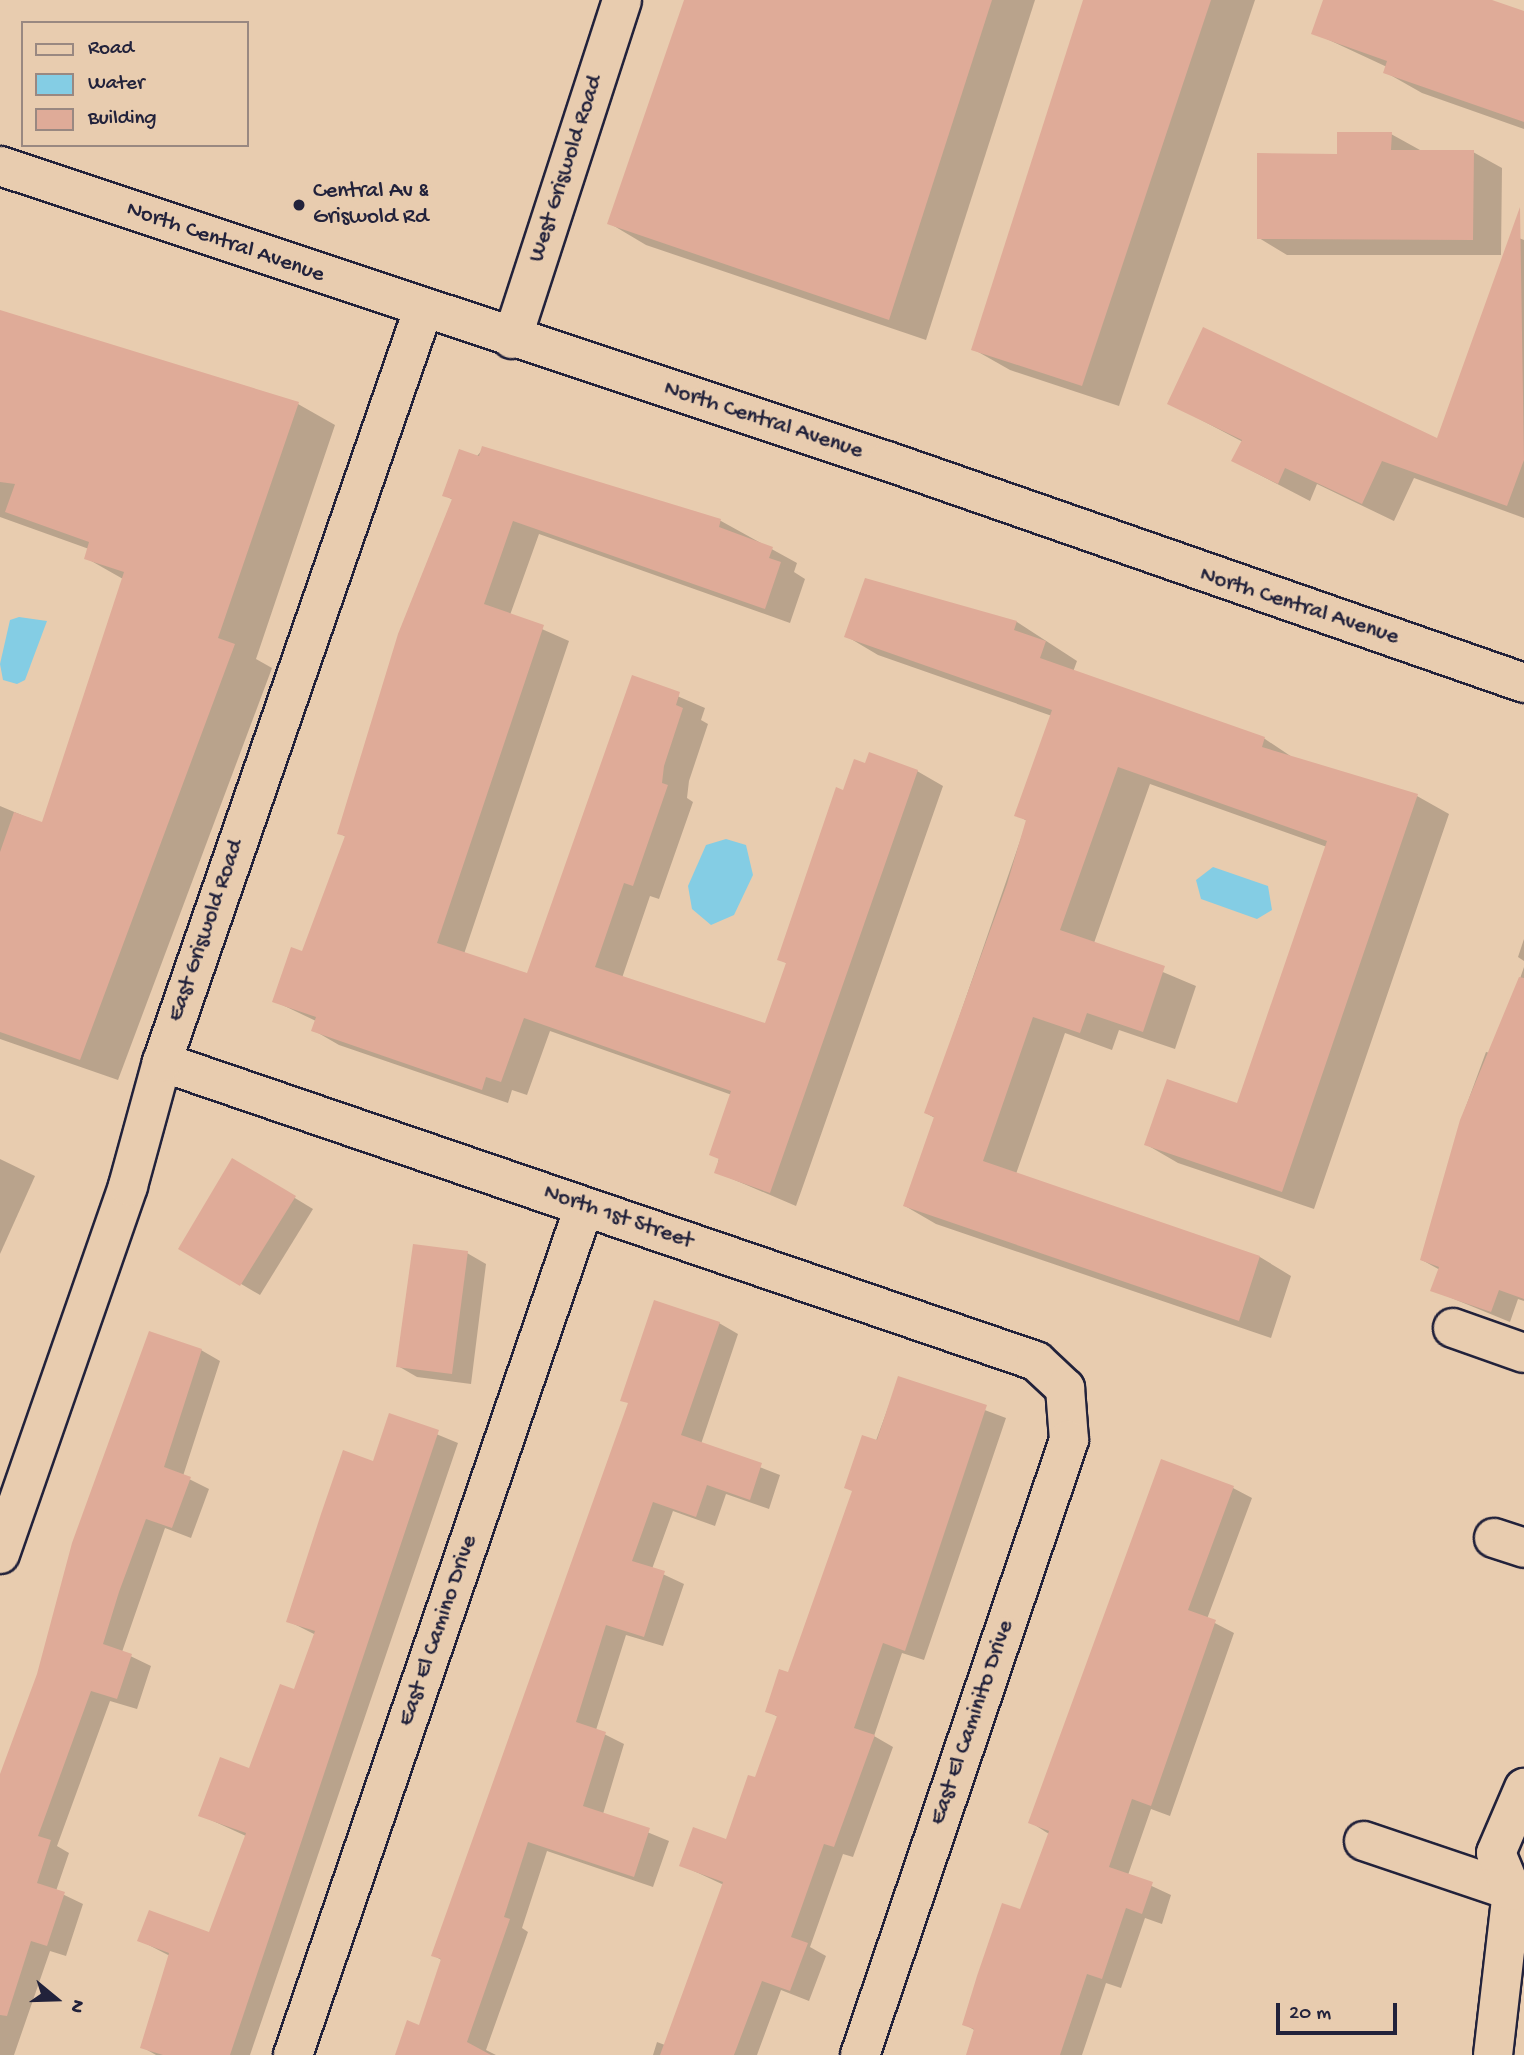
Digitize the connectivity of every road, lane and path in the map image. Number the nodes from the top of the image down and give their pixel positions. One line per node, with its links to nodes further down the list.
1 (622, 0): 4 (street, West Griswold Road)
2 (0, 166): 3 (street, North Central Avenue)
3 (423, 310): 4 (street, North Central Avenue); 6 (street, East Griswold Road)
4 (512, 338): 5 (street, North Central Avenue)
5 (1524, 684)
6 (162, 1062): 7 (street, North 1st Street); 11 (street, East Griswold Road)
7 (584, 1207): 10 (street, North 1st Street); 16 (street, East El Camino Drive)
8 (1453, 1328): 9 (street)
9 (1524, 1353)
10 (1065, 1388): 17 (street, East El Caminito Drive)
11 (0, 1554)
12 (1524, 1788): 14 (street)
13 (1364, 1841): 14 (street)
14 (1518, 1886): 15 (street)
15 (1502, 2052)
16 (293, 2055)
17 (860, 2055)

